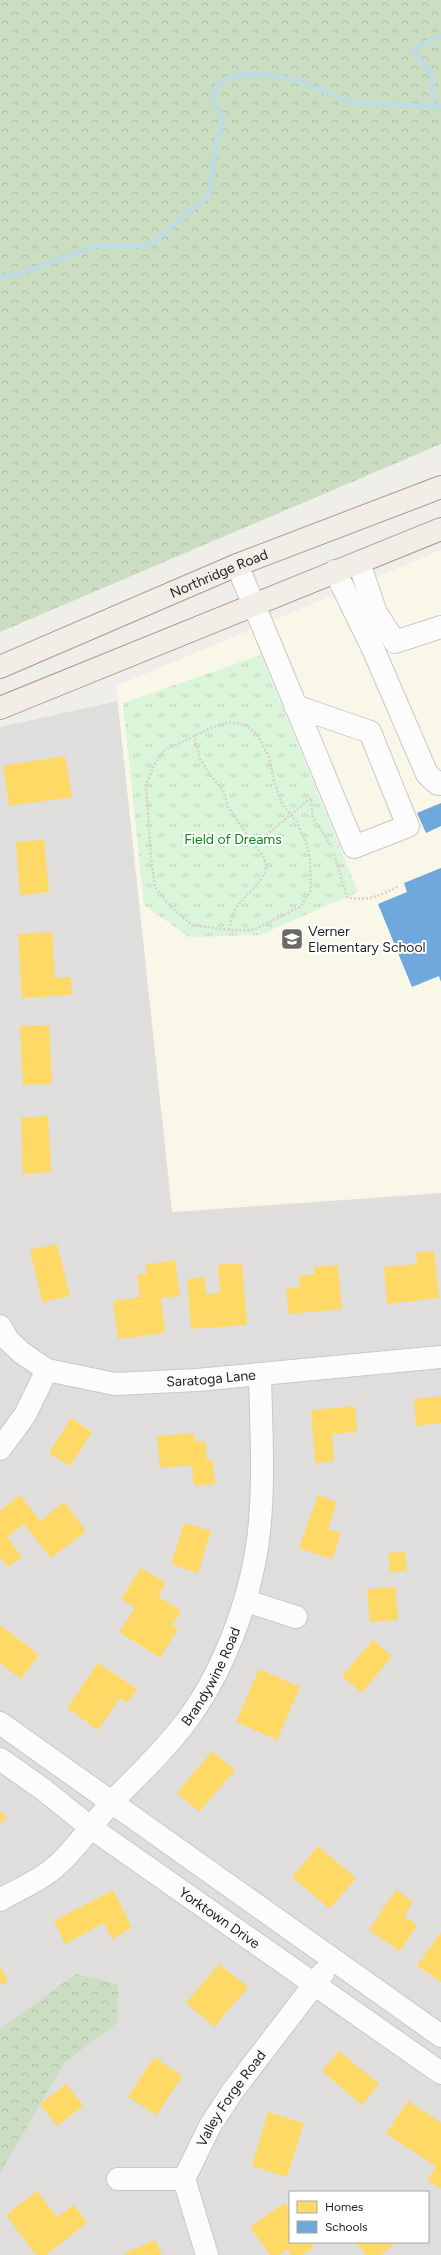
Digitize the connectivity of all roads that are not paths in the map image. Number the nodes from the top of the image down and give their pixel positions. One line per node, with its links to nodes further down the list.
1 (441, 487): 4 (main road, Northridge Road)
2 (441, 529): 3 (main road)
3 (359, 562): 5 (main road); 8 (street)
4 (237, 565): 6 (street); 10 (main road, Northridge Road)
5 (335, 571): 6 (main road); 9 (street)
6 (254, 605): 11 (street); 12 (main road)
7 (441, 627): 8 (street)
8 (395, 642): 9 (street)
9 (374, 651): 13 (street)
10 (0, 667)
11 (295, 706): 11 (street)
12 (0, 708)
13 (441, 784)
14 (0, 1326): 16 (street, Saratoga Lane)
15 (441, 1357): 17 (street, Saratoga Lane)
16 (47, 1370): 17 (street, Saratoga Lane); 18 (street)
17 (260, 1374): 19 (street, Brandywine Road)
18 (0, 1449)
19 (246, 1601): 20 (street); 23 (street, Brandywine Road)
20 (296, 1617)
21 (0, 1723): 23 (street)
22 (0, 1758): 24 (street, Yorktown Drive)
23 (112, 1802): 24 (street, Brandywine Road); 26 (street)
24 (90, 1828): 25 (street, Brandywine Road); 27 (street, Yorktown Drive)
25 (0, 1900)
26 (333, 1960): 27 (street, Valley Forge Road); 28 (street)
27 (314, 1984): 29 (street, Yorktown Drive); 30 (street, Valley Forge Road)
28 (441, 2036)
29 (441, 2073)
30 (184, 2178): 31 (street); 32 (street)
31 (118, 2179)
32 (207, 2255)

